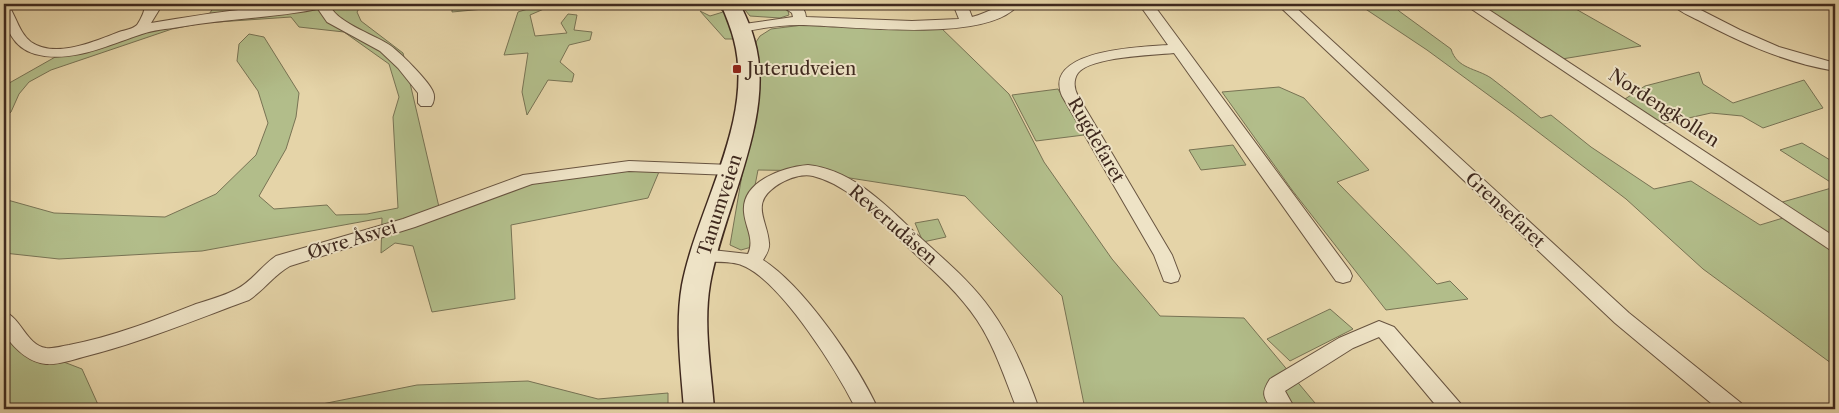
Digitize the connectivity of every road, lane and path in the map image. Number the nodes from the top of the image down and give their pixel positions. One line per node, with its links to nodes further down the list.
1 (152, 4): 15 (street)
2 (322, 4): 15 (street); 18 (street)
3 (732, 4): 14 (main road, Tanumveien)
4 (786, 4): 12 (street)
5 (960, 4): 13 (street)
6 (1012, 4): 13 (street)
7 (1146, 4): 16 (street)
8 (1284, 4): 31 (street, Grensefaret)
9 (1470, 4): 20 (street, Nordengkollen)
10 (1679, 4): 17 (street)
11 (4, 9): 15 (street)
12 (798, 21): 13 (street); 14 (street)
13 (968, 23)
14 (742, 28): 19 (main road, Tanumveien)
15 (141, 29)
16 (1176, 48): 23 (street, Rugdefaret); 24 (street)
17 (1835, 67)
18 (426, 103)
19 (731, 170): 21 (main road, Tanumveien); 25 (street, Øvre Åsvei)
20 (1835, 245)
21 (702, 255): 22 (street); 26 (main road, Tanumveien)
22 (752, 262): 27 (street); 28 (street, Reverudåsen)
23 (1171, 276)
24 (1343, 276)
25 (4, 319)
26 (699, 409)
27 (868, 409)
28 (1028, 409)
29 (1284, 409): 30 (street)
30 (1452, 409)
31 (1733, 409)

